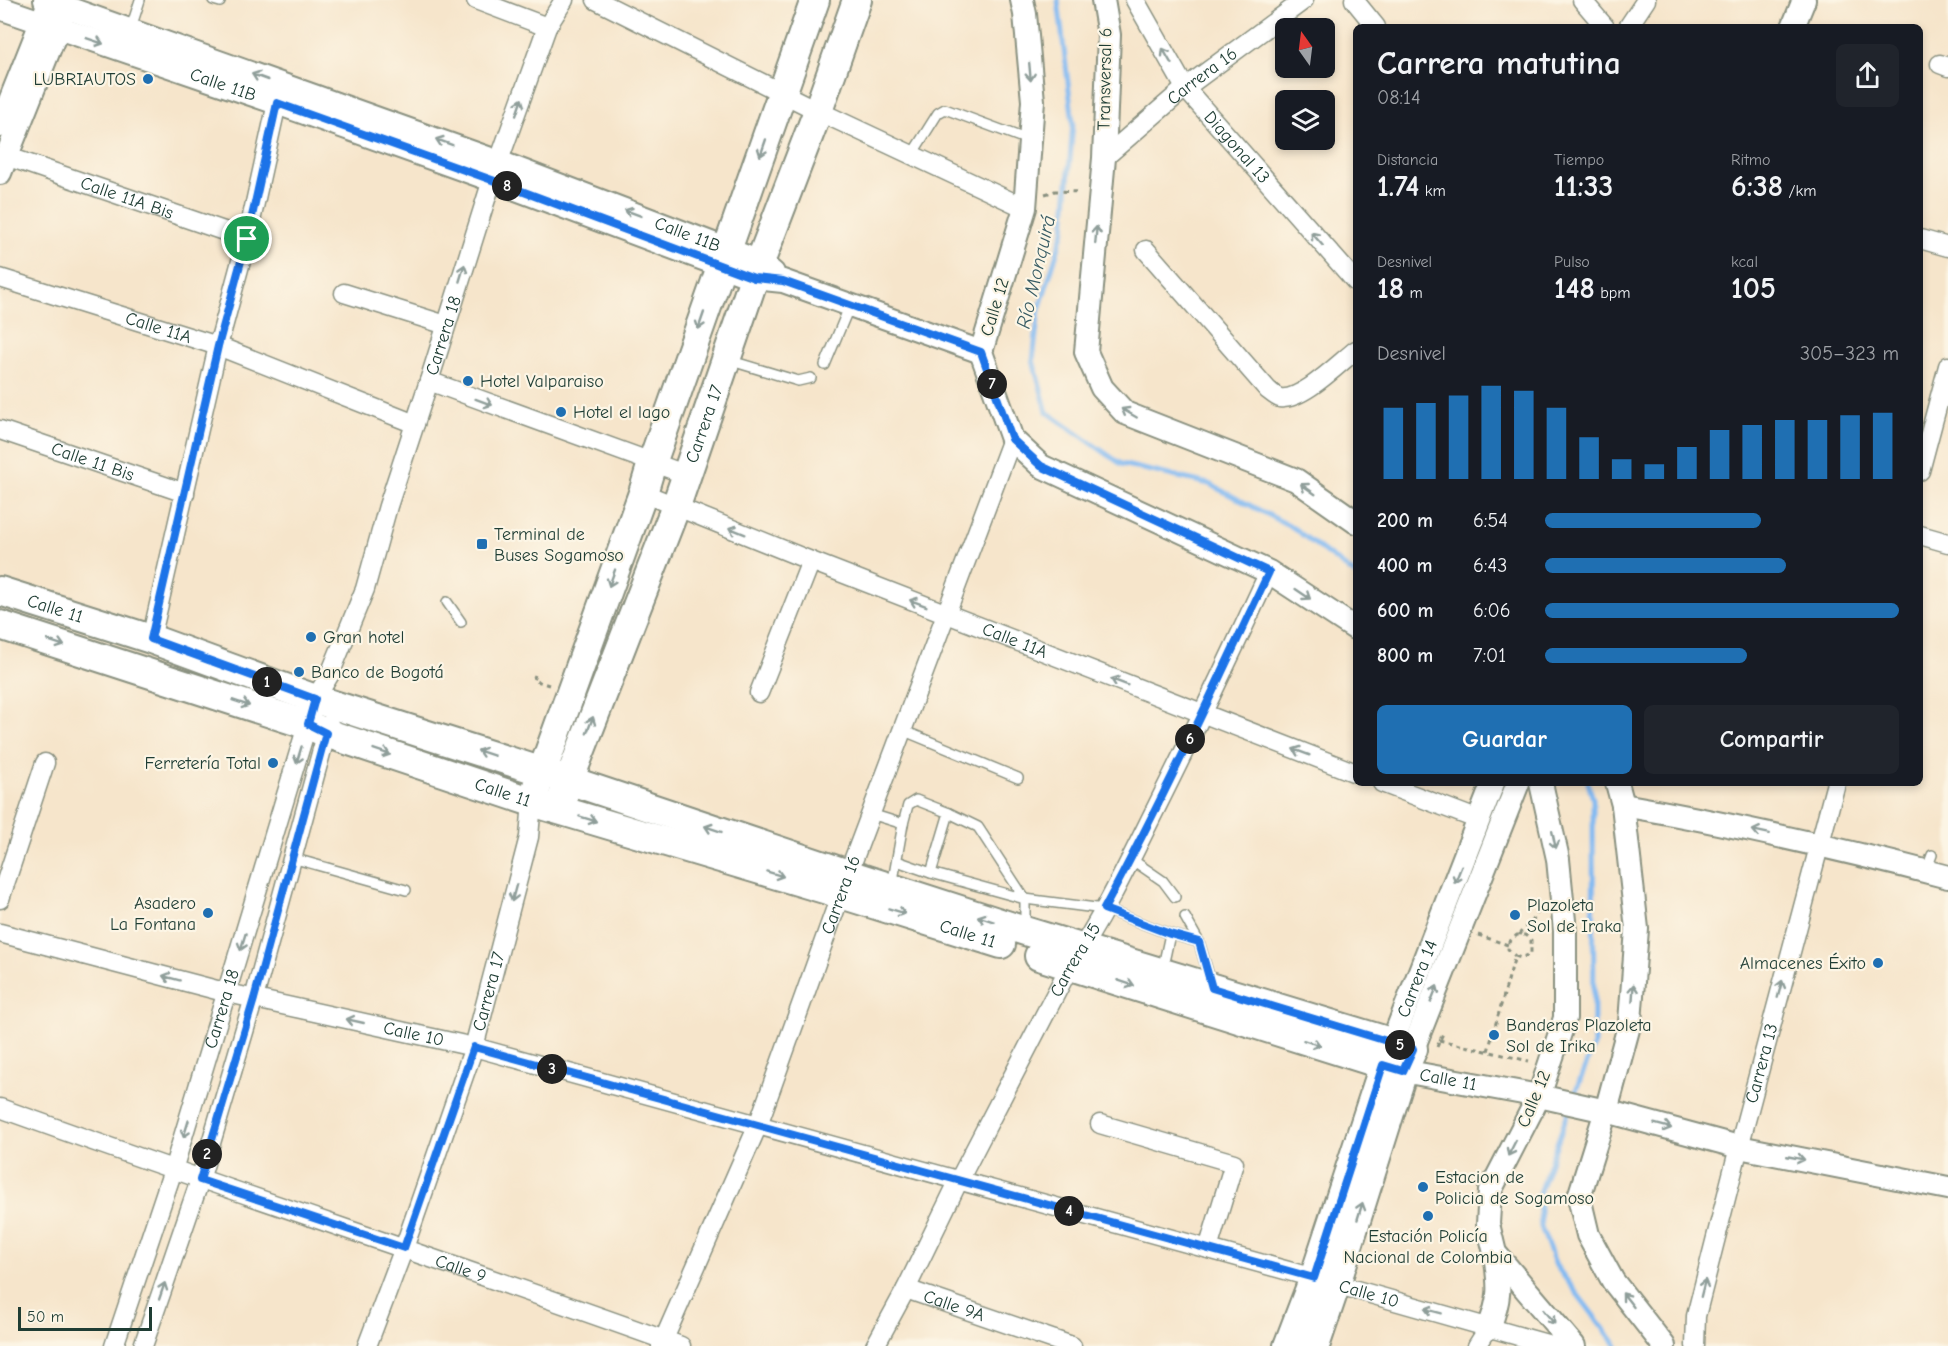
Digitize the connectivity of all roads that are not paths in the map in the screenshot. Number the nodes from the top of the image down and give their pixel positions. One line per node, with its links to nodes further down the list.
1 (140, 0): 23 (lane)
2 (476, 0): 22 (street)
3 (564, 0): 22 (street, Carrera 18)
4 (596, 0): 25 (street)
5 (815, 0): 25 (main road, Carrera 17)
6 (857, 0): 27 (main road, Carrera 17)
7 (1022, 0): 29 (street, Calle 12, one-way to 29)
8 (1103, 0): 31 (street, Transversal 6)
9 (1135, 0): 24 (street, Diagonal 13, one-way to 9)
10 (1304, 0): 24 (street, Carrera 16)
11 (1354, 0): 17 (street)
12 (1582, 0): 18 (street)
13 (1646, 0): 19 (street)
14 (1803, 0): 20 (street)
15 (56, 2): 21 (street); 23 (street, Calle 11B)
16 (0, 8): 21 (street, Calle 11B)
17 (1374, 24)
18 (1602, 24)
19 (1630, 24)
20 (1794, 24)
21 (49, 26): 26 (street, Calle 11B, one-way to 26); 28 (street); 32 (street)
22 (547, 27): 33 (street, Carrera 18, one-way to 22)
23 (130, 31): 26 (street, Calle 11B, one-way to 23)
24 (1185, 88): 31 (street, Carrera 16); 42 (street, Diagonal 13, one-way to 24)
25 (782, 92): 27 (street); 39 (main road, Carrera 17, one-way to 39)
26 (281, 94): 33 (street, Calle 11B); 35 (street)
27 (818, 111): 30 (street); 40 (main road, Carrera 17)
28 (0, 126)
29 (1028, 140): 30 (lane); 34 (street, Calle 12)
30 (911, 156): 34 (street)
31 (1104, 158): 63 (street, one-way to 31)
32 (3, 164): 35 (street, Calle 11A Bis)
33 (495, 171): 39 (street, Calle 11B); 45 (street, Carrera 18, one-way to 33)
34 (1032, 202): 47 (street, Calle 12)
35 (247, 239): 46 (street)
36 (1923, 240): 37 (street)
37 (1948, 247)
38 (1146, 250): 48 (street)
39 (724, 257): 40 (street, Calle 11B); 58 (main road, Carrera 17, one-way to 58)
40 (757, 270): 44 (street, Calle 11B); 49 (main road, Carrera 17)
41 (0, 278): 46 (street, Calle 11A)
42 (1353, 279)
43 (344, 293): 45 (street)
44 (850, 305): 47 (street, Calle 11B); 50 (lane)
45 (446, 325): 53 (street, Carrera 18)
46 (218, 346): 54 (street, Calle 11A); 60 (street)
47 (981, 352): 56 (street, Calle 12)
48 (1353, 352)
49 (726, 360): 52 (lane); 59 (main road, Carrera 17)
50 (825, 365)
51 (1948, 366): 57 (street)
52 (811, 378)
53 (429, 381): 54 (street, Carrera 18); 58 (street, one-way to 58)
54 (415, 424): 76 (street, Carrera 18)
55 (0, 430): 60 (street, Calle 11 Bis)
56 (1012, 439): 67 (street, Calle 12); 70 (street, Carrera 16)
57 (1923, 460)
58 (652, 463): 59 (street); 61 (main road, Carrera 17)
59 (687, 475): 62 (main road, Carrera 17)
60 (185, 493): 74 (street)
61 (643, 493): 62 (street, Calle 11A); 80 (main road, Carrera 17, one-way to 80)
62 (676, 506): 66 (street, Calle 11A, one-way to 62); 83 (main road, Carrera 17, one-way to 62)
63 (1353, 520)
64 (1923, 537): 65 (street)
65 (1948, 543)
66 (811, 561): 70 (street, Calle 11A, one-way to 66); 75 (street)
67 (1269, 572): 73 (street, Calle 12, one-way to 73); 77 (street, Carrera 15)
68 (0, 591): 74 (main road, Calle 11)
69 (447, 602): 71 (lane)
70 (945, 614): 77 (street, Calle 11A, one-way to 70); 78 (street, Carrera 16)
71 (461, 622)
72 (0, 624): 76 (main road, Calle 11, one-way to 76)
73 (1353, 627)
74 (151, 639): 76 (main road, Calle 11)
75 (759, 693)
76 (321, 715): 80 (main road, Calle 11, one-way to 76); 90 (main road, Calle 11, one-way to 90); 99 (street, Carrera 18); 118 (street, Carrera 18, one-way to 118)
77 (1202, 715): 81 (street, Calle 11A, one-way to 77); 100 (street, Carrera 15)
78 (902, 730): 82 (lane); 94 (street, Carrera 16)
79 (45, 763): 107 (street)
80 (541, 771): 83 (main road, Calle 11); 90 (main road, Carrera 17)
81 (1353, 772)
82 (1018, 778)
83 (568, 780): 92 (main road, Carrera 17); 104 (main road, Calle 11, one-way to 83)
84 (1390, 786): 95 (street)
85 (1493, 786): 95 (street, Carrera 14)
86 (1517, 786): 121 (street, Carrera 14, one-way to 86)
87 (1542, 786): 122 (street, Calle 12, one-way to 122)
88 (1618, 786): 91 (street)
89 (1834, 786): 98 (street, Carrera 13)
90 (532, 802): 92 (main road, Calle 11); 97 (street, Carrera 17)
91 (1623, 805): 98 (street, one-way to 91); 124 (street, one-way to 91)
92 (559, 810): 97 (street); 104 (main road, Calle 11, one-way to 104)
93 (950, 813): 96 (lane); 102 (lane); 108 (lane)
94 (871, 814): 96 (lane); 104 (street, Carrera 16)
95 (1479, 820): 121 (street, Carrera 14, one-way to 121)
96 (903, 824): 103 (lane)
97 (529, 837): 120 (street, Carrera 17, one-way to 120)
98 (1818, 844): 101 (street); 127 (street, Carrera 13, one-way to 98)
99 (292, 858): 105 (lane); 119 (street, Carrera 18)
100 (1131, 859): 106 (lane); 109 (street, Carrera 15)
101 (1935, 868)
102 (931, 873): 103 (lane); 108 (lane)
103 (894, 875): 104 (main road, Calle 11); 111 (main road, Calle 11, one-way to 103)
104 (844, 884): 115 (main road, Calle 11, one-way to 115); 126 (street, Carrera 16)
105 (406, 890)
106 (1175, 897)
107 (0, 899)
108 (1025, 899): 109 (lane); 111 (lane)
109 (1104, 909): 113 (lane); 115 (street, Carrera 15)
110 (1185, 916): 114 (lane)
111 (1025, 931): 115 (main road, Calle 11)
112 (0, 933): 118 (street, Calle 10, one-way to 112)
113 (1170, 934): 114 (lane); 116 (lane)
114 (1199, 942): 117 (lane)
115 (1076, 957): 116 (main road, Calle 11); 121 (main road, Calle 11, one-way to 121); 130 (street, Carrera 15)
116 (1161, 973): 117 (main road, Calle 11)
117 (1212, 988): 121 (main road, Calle 11)
118 (228, 993): 119 (street, Calle 10); 128 (street, Carrera 18, one-way to 128)
119 (254, 999): 120 (street, Calle 10, one-way to 119); 129 (street, Carrera 18)
120 (474, 1047): 126 (street, Calle 10); 132 (street, Carrera 17)
121 (1405, 1054): 122 (street, Calle 11); 135 (main road, Carrera 14)
122 (1543, 1097): 124 (street, Calle 11); 134 (street, Calle 12, one-way to 134)
123 (0, 1108): 128 (street, Calle 9)
124 (1600, 1110): 127 (street, Calle 11, one-way to 127); 149 (street, one-way to 124)
125 (1100, 1124): 133 (street)
126 (758, 1125): 130 (street, Calle 10); 138 (street, Carrera 16)
127 (1739, 1147): 131 (street, Calle 11, one-way to 131); 150 (street, Carrera 13, one-way to 127)
128 (173, 1170): 129 (street, Calle 9); 139 (street, Carrera 18)
129 (200, 1180): 132 (street, Calle 9); 140 (street, Carrera 18, one-way to 129)
130 (958, 1182): 133 (street, Calle 10); 136 (street, Carrera 15)
131 (1948, 1188)
132 (404, 1248): 138 (street, Calle 9); 141 (street, Carrera 17)
133 (1208, 1249): 135 (street, Calle 10)
134 (1495, 1252): 137 (street); 148 (street, Calle 12, one-way to 148)
135 (1325, 1281): 137 (street, Calle 10, one-way to 135); 145 (main road, Carrera 14); 146 (main road, Carrera 14)
136 (906, 1289): 143 (street, Carrera 15); 144 (street, Calle 9A)
137 (1483, 1336): 147 (street, Calle 10)
138 (662, 1343): 142 (street, Calle 9)
139 (114, 1346)
140 (143, 1346)
141 (367, 1346)
142 (681, 1346)
143 (875, 1346)
144 (1071, 1346)
145 (1288, 1346)
146 (1315, 1346)
147 (1554, 1346)
148 (1574, 1346)
149 (1664, 1346)
150 (1695, 1346)

